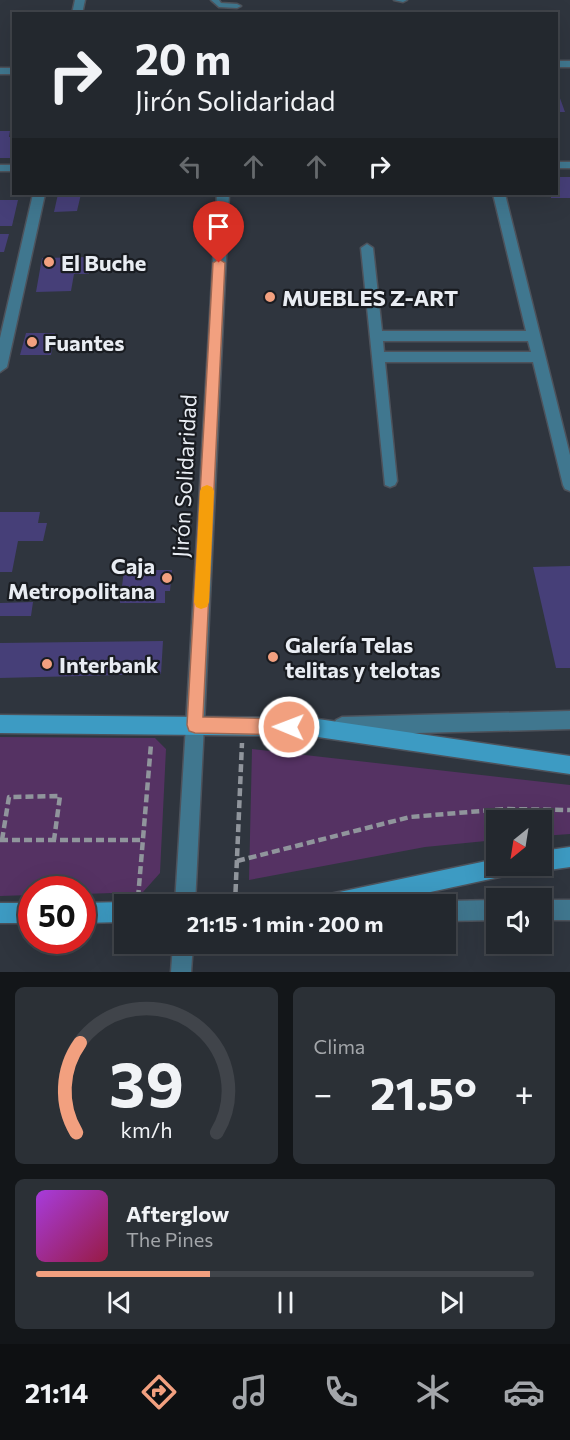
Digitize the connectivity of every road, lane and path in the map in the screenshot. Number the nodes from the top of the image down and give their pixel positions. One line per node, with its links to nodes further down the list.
1 (215, 0): 4 (lane)
2 (398, 0): 3 (lane)
3 (403, 0)
4 (238, 7)
5 (39, 195): 13 (street)
6 (223, 195): 19 (street, Jirón Solidaridad)
7 (499, 195): 10 (street)
8 (368, 248): 9 (street)
9 (376, 336): 10 (street); 11 (street)
10 (534, 336): 12 (street)
11 (378, 357): 12 (street); 14 (street)
12 (539, 357): 15 (street)
13 (0, 367)
14 (390, 482)
15 (570, 484)
16 (570, 720): 21 (street)
17 (0, 723): 18 (main road)
18 (153, 725): 19 (main road); 26 (path)
19 (195, 725): 20 (main road); 32 (street, Jirón Solidaridad)
20 (243, 726): 21 (main road); 29 (path)
21 (311, 727): 22 (main road)
22 (570, 765)
23 (570, 810): 29 (path)
24 (1, 840): 25 (path); 25 (path)
25 (54, 840): 26 (path)
26 (143, 840): 31 (path)
27 (570, 857): 28 (main road)
28 (552, 860)
29 (237, 861): 33 (path)
30 (486, 871): 34 (main road)
31 (139, 894)
32 (186, 894)
33 (235, 894)
34 (378, 894)
35 (486, 910): 38 (street)
36 (552, 910): 37 (street)
37 (570, 910)
38 (456, 911)
39 (114, 912): 42 (main road)
40 (0, 913): 41 (main road)
41 (18, 913)
42 (96, 913)
43 (183, 954): 44 (street)
44 (182, 972)

